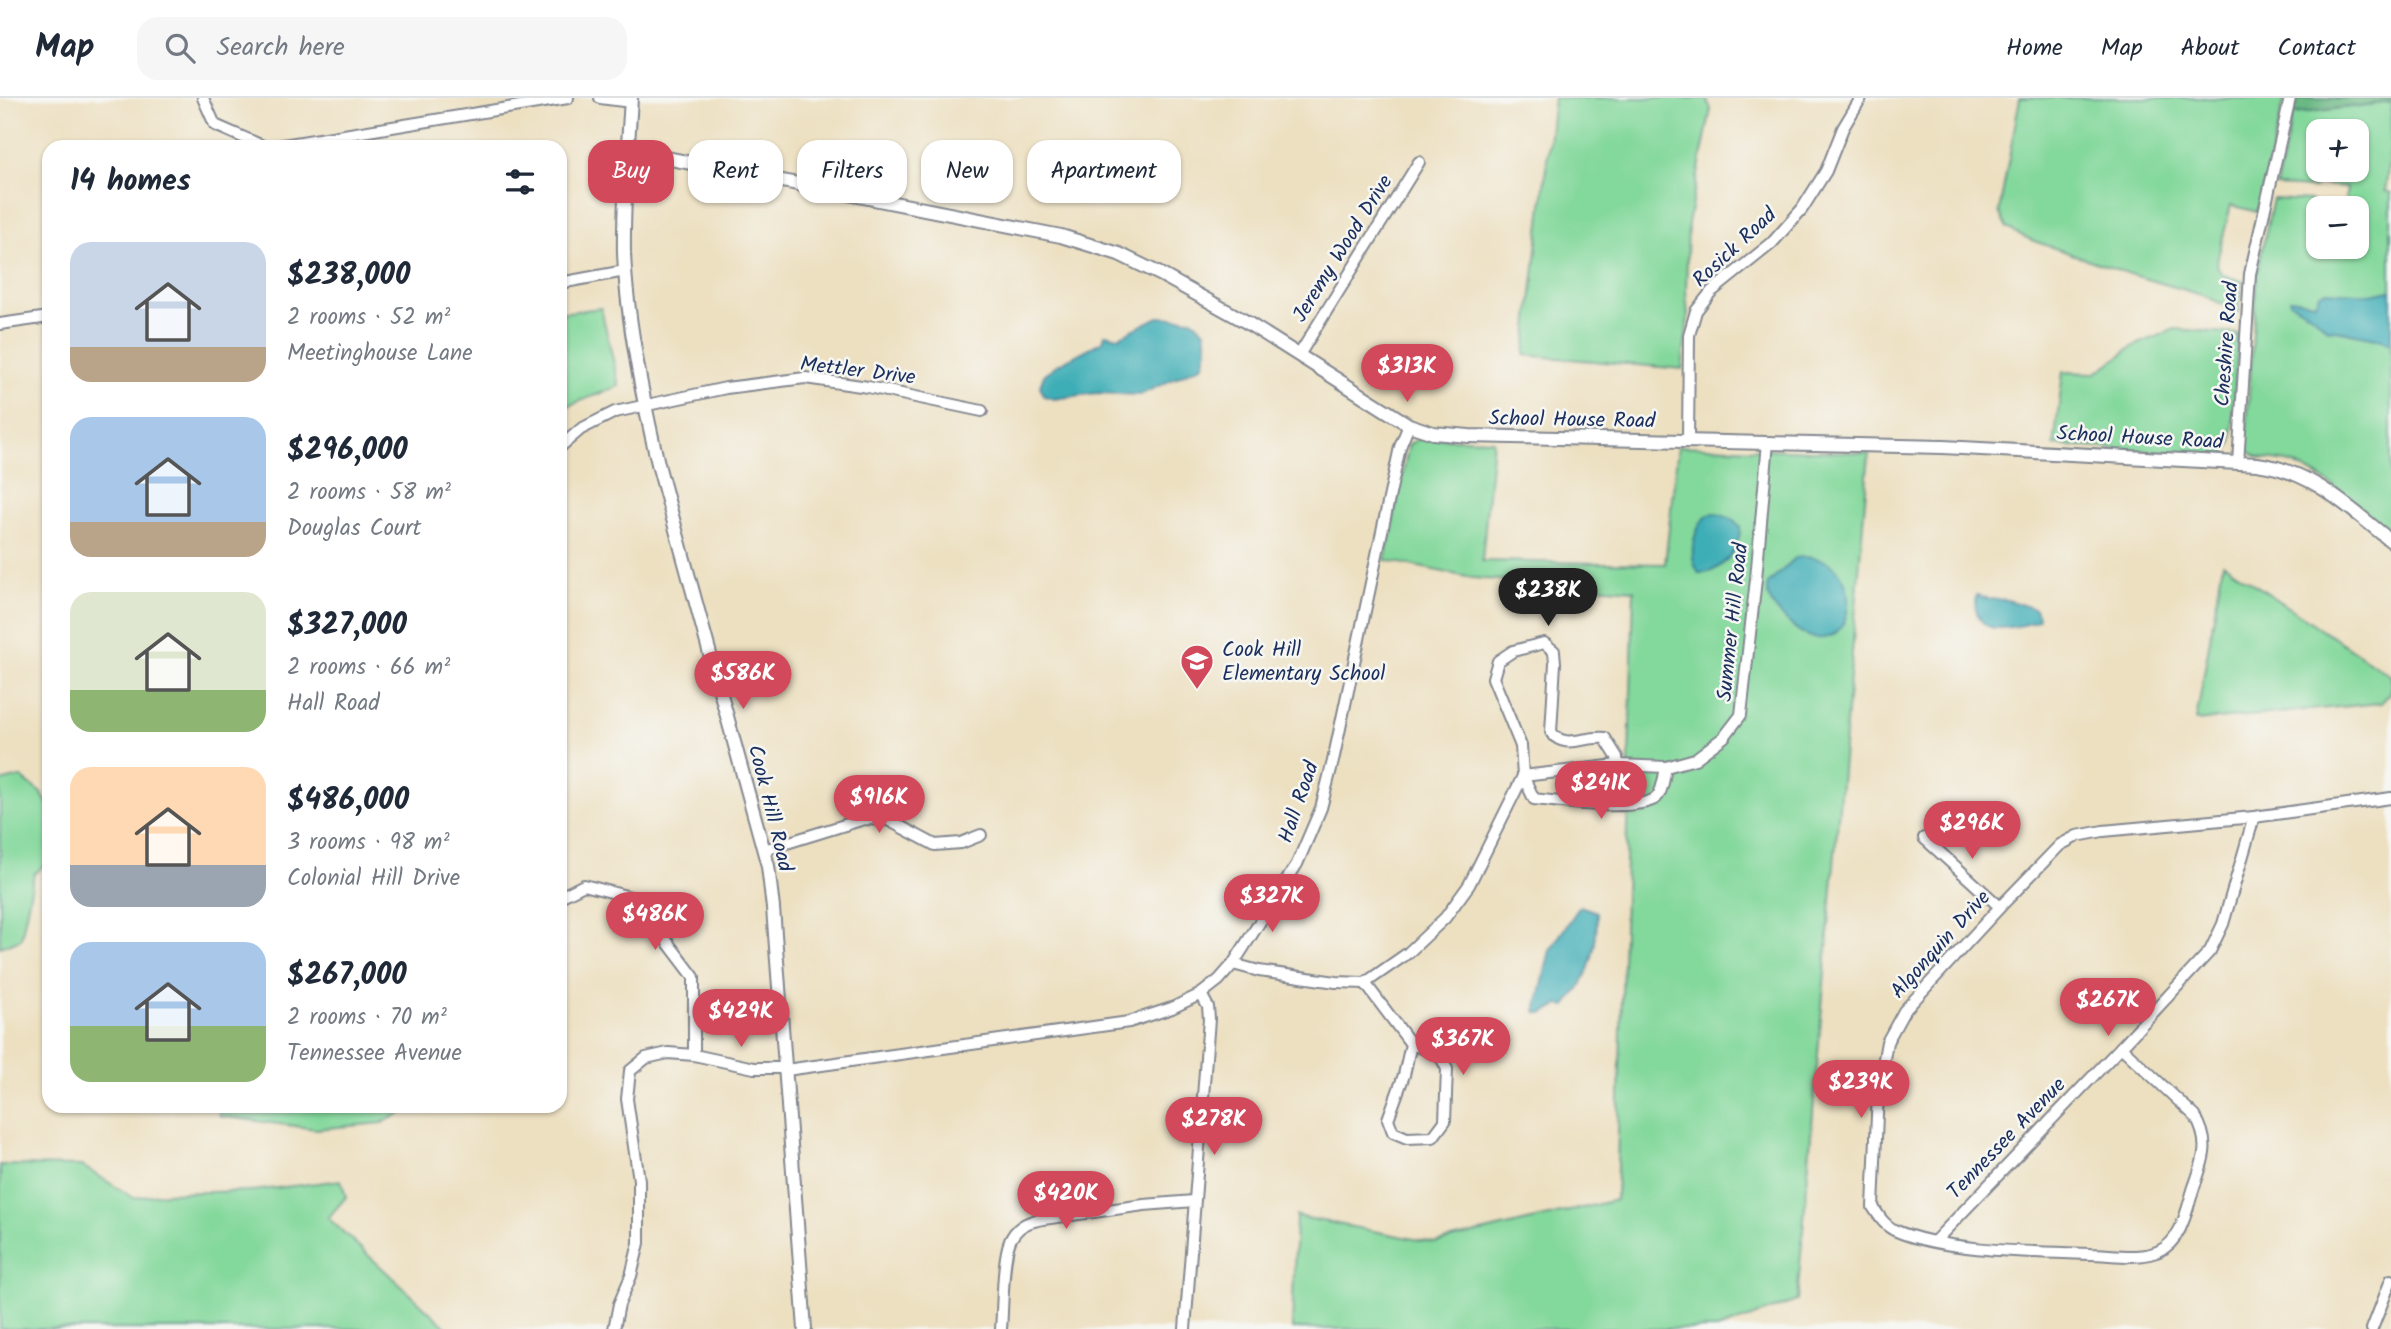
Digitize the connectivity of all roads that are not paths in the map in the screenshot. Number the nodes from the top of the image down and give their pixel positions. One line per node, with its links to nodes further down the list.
1 (203, 98): 7 (street)
2 (568, 98): 8 (street)
3 (600, 98): 6 (street)
4 (1861, 98): 22 (street, Rosick Road)
5 (2290, 98): 24 (street, Cheshire Road)
6 (631, 100): 9 (street, Cook Hill Road)
7 (249, 140)
8 (313, 140)
9 (629, 140)
10 (674, 160): 17 (street, School House Road)
11 (1419, 162): 17 (street, Jeremy Wood Drive)
12 (625, 203): 13 (street, Cook Hill Road)
13 (625, 271): 14 (street); 18 (street, Cook Hill Road)
14 (567, 282)
15 (42, 318): 16 (street)
16 (0, 324)
17 (1299, 355): 20 (street, School House Road)
18 (646, 405): 19 (street, Mettler Drive); 21 (street, Mettler Drive); 33 (street, Cook Hill Road)
19 (982, 411)
20 (1409, 425): 22 (street, School House Road); 36 (street, Hall Road)
21 (567, 440)
22 (1688, 441): 23 (street, School House Road)
23 (1768, 442): 24 (street, School House Road); 27 (street, Summer Hill Road)
24 (2238, 463): 25 (street)
25 (2391, 541)
26 (1618, 765): 27 (street, Summer Hill Road); 28 (street, Summer Hill Road); 28 (street)
27 (1666, 766): 28 (street)
28 (1523, 776): 37 (street)
29 (2391, 798): 30 (street, Algonquin Drive)
30 (2254, 817): 35 (street, Algonquin Drive); 40 (street, Tennessee Avenue)
31 (981, 835): 33 (street)
32 (1924, 838): 35 (street)
33 (764, 850): 42 (street, Cook Hill Road)
34 (567, 894): 41 (street)
35 (2000, 907): 44 (street, Algonquin Drive)
36 (1233, 964): 37 (street); 38 (street, Hall Road)
37 (1365, 983): 39 (street)
38 (1201, 994): 42 (street, Hall Road); 43 (street)
39 (1411, 1044): 39 (street)
40 (2121, 1047): 44 (street, Tennessee Avenue); 44 (street, Algonquin Drive)
41 (694, 1055): 42 (street, Hall Road); 46 (street, Hall Road)
42 (785, 1069): 47 (street, Cook Hill Road)
43 (1194, 1201): 48 (street); 49 (street)
44 (1935, 1241)
45 (2391, 1280): 50 (street)
46 (614, 1329)
47 (805, 1329)
48 (1001, 1329)
49 (1185, 1329)
50 (2372, 1329)

